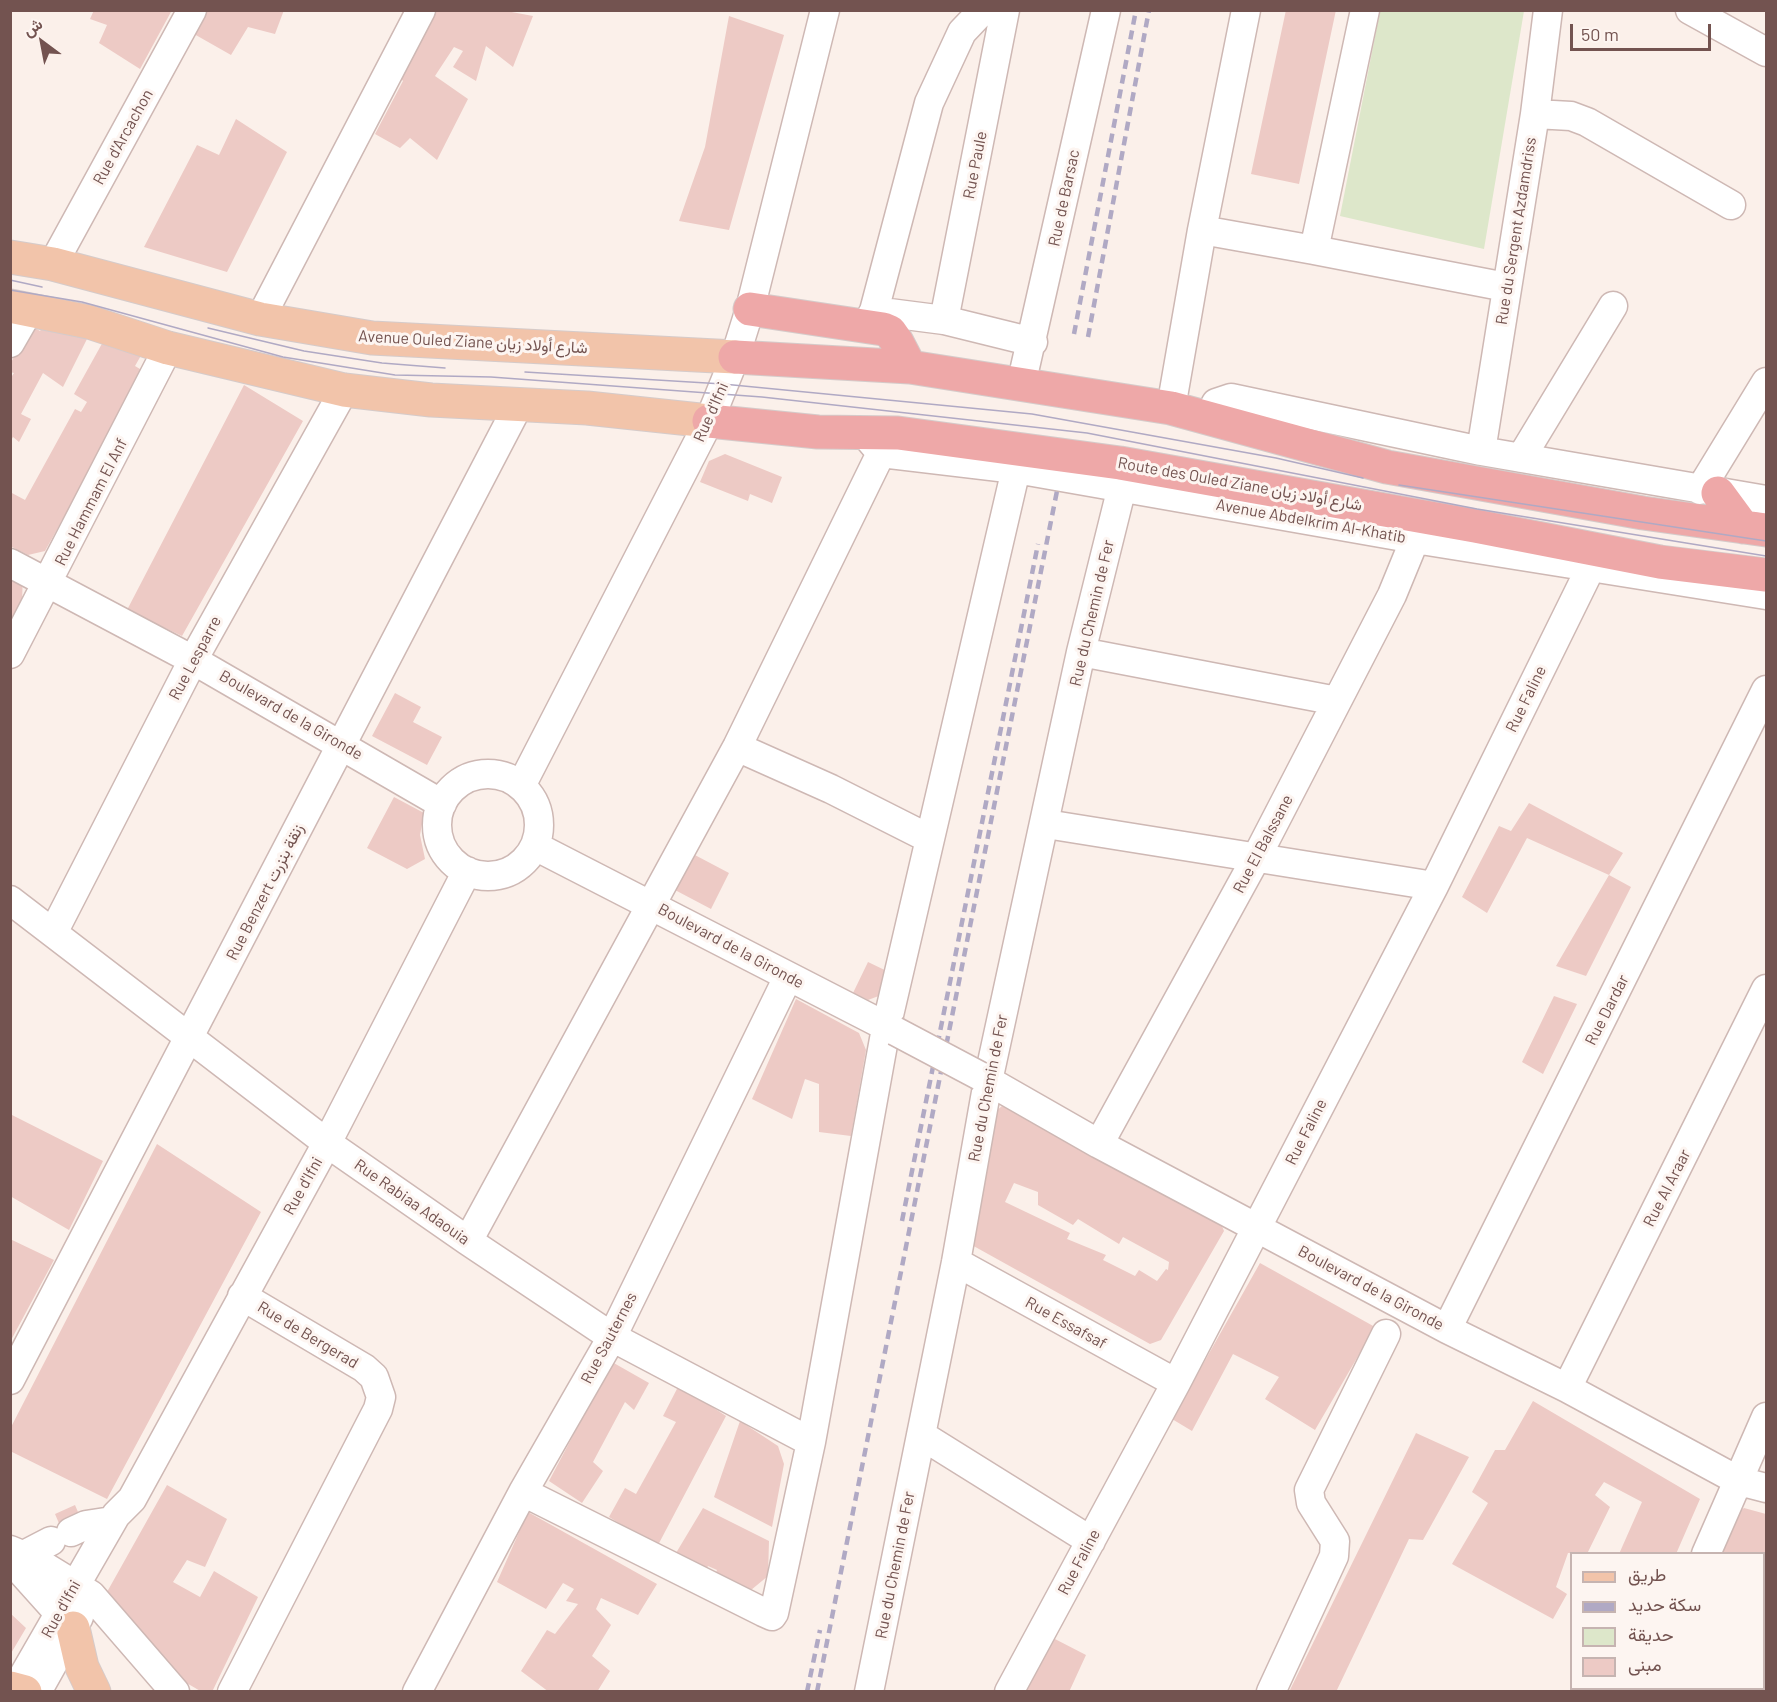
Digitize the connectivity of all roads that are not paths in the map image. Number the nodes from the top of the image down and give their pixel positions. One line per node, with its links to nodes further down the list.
1 (192, 10): 17 (street, Rue d'Arcachon)
2 (421, 10): 23 (street)
3 (825, 10): 21 (street, Rue d'Ifni)
4 (983, 10): 22 (street)
5 (1005, 10): 24 (street, Rue Paule)
6 (1106, 10): 25 (street, Rue de Barsac)
7 (1246, 10): 14 (street)
8 (1365, 10): 15 (street)
9 (1548, 10): 12 (street, Rue du Sergent Azdamdriss)
10 (1690, 10): 11 (street)
11 (1767, 52)
12 (1535, 114): 13 (street); 18 (street, Rue du Sergent Azdamdriss)
13 (1731, 205)
14 (1202, 230): 15 (street); 34 (street)
15 (1314, 250): 18 (street)
16 (10, 257): 17 (main road, Avenue Ouled Ziane شارع أولاد زيان)
17 (53, 264): 23 (main road, Avenue Ouled Ziane شارع أولاد زيان)
18 (1506, 287): 38 (street, Rue du Sergent Azdamdriss)
19 (1613, 306): 39 (street)
20 (20, 308): 26 (street); 27 (main road)
21 (750, 309): 22 (highway); 28 (street, Rue d'Ifni)
22 (871, 318): 24 (street); 29 (highway)
23 (260, 319): 28 (main road, Avenue Ouled Ziane شارع أولاد زيان)
24 (944, 320): 25 (street)
25 (1033, 342): 31 (street, Rue de Barsac)
26 (10, 343)
27 (168, 348): 32 (main road); 51 (street, Rue Hammam El Anf)
28 (735, 357): 29 (highway, Avenue Ouled Ziane شارع أولاد زيان); 36 (street, Rue d'Ifni)
29 (910, 367): 31 (highway)
30 (1767, 382): 43 (street)
31 (1021, 385): 34 (highway)
32 (344, 390): 33 (main road); 55 (street, Rue Lesparre)
33 (519, 404): 36 (main road); 58 (street, Rue Benzert زنقة بنزرت)
34 (1171, 408): 35 (highway)
35 (1209, 417): 38 (street); 45 (highway)
36 (709, 421): 37 (highway, Route des Ouled Ziane شارع أولاد زيان); 60 (street, Rue d'Ifni)
37 (873, 443): 40 (street, Avenue Abdelkrim Al-Khatib); 41 (highway, Route des Ouled Ziane شارع أولاد زيان); 59 (street)
38 (1481, 451): 39 (street)
39 (1521, 458): 43 (street)
40 (1016, 469): 42 (street, Avenue Abdelkrim Al-Khatib); 63 (street)
41 (1178, 472): 42 (highway); 49 (highway, Route des Ouled Ziane شارع أولاد زيان)
42 (1122, 487): 46 (street, Avenue Abdelkrim Al-Khatib); 53 (street, Rue du Chemin de Fer)
43 (1709, 492): 44 (street); 45 (highway)
44 (1767, 500)
45 (1755, 528)
46 (1415, 539): 48 (street, Avenue Abdelkrim Al-Khatib); 57 (street, Rue El Balssane)
47 (10, 563): 51 (street, Boulevard de la Gironde)
48 (1591, 567): 49 (street, Avenue Abdelkrim Al-Khatib); 67 (street, Rue Faline)
49 (1671, 572): 50 (highway, Route des Ouled Ziane شارع أولاد زيان); 52 (street, Avenue Abdelkrim Al-Khatib)
50 (1767, 575)
51 (50, 583): 54 (street, Rue Hammam El Anf); 55 (street, Boulevard de la Gironde)
52 (1767, 595)
53 (1081, 652): 57 (street); 62 (street, Rue du Chemin de Fer)
54 (10, 654)
55 (193, 660): 58 (street, Boulevard de la Gironde); 70 (street, Rue Lesparre)
56 (1767, 690): 82 (street, Rue Dardar)
57 (1337, 701): 65 (street, Rue El Balssane)
58 (342, 744): 61 (street, Boulevard de la Gironde); 74 (street, Rue Benzert زنقة بنزرت)
59 (737, 747): 63 (street); 69 (street)
60 (521, 786): 61 (street); 64 (street)
61 (442, 804): 66 (street)
62 (1046, 824): 65 (street); 75 (street, Rue du Chemin de Fer)
63 (930, 839): 73 (street)
64 (535, 846): 66 (street); 69 (street, Boulevard de la Gironde)
65 (1256, 858): 67 (street); 77 (street, Rue El Balssane)
66 (467, 871): 76 (street, Rue d'Ifni)
67 (1434, 886): 78 (street, Rue Faline)
68 (10, 900): 70 (street, Rue Rabiaa Adaouia)
69 (652, 904): 71 (street, Boulevard de la Gironde); 79 (street)
70 (54, 931): 74 (street, Rue Rabiaa Adaouia)
71 (788, 977): 73 (street, Boulevard de la Gironde); 84 (street, Rue Sauternes)
72 (1767, 988): 87 (street, Rue Al Araar)
73 (891, 1029): 75 (street, Boulevard de la Gironde, bridge); 90 (street)
74 (190, 1038): 76 (street, Rue Rabiaa Adaouia); 85 (street, Rue Benzert زنقة بنزرت)
75 (984, 1078): 77 (street, Boulevard de la Gironde); 80 (street, Rue du Chemin de Fer)
76 (327, 1143): 79 (street, Rue Rabiaa Adaouia); 81 (street, Rue d'Ifni)
77 (1099, 1144): 78 (street, Boulevard de la Gironde)
78 (1257, 1227): 82 (street, Boulevard de la Gironde); 86 (street, Rue Faline)
79 (468, 1241): 84 (street, Rue Rabiaa Adaouia)
80 (956, 1262): 86 (street, Rue Essafsaf); 89 (street, Rue du Chemin de Fer)
81 (242, 1296): 94 (street, Rue d'Ifni); 104 (street, Rue de Bergerad)
82 (1447, 1329): 87 (street, Boulevard de la Gironde)
83 (1386, 1334): 108 (street)
84 (612, 1338): 90 (street, Rue Rabiaa Adaouia); 93 (street, Rue Sauternes)
85 (10, 1380)
86 (1176, 1383): 96 (street, Rue Faline)
87 (1567, 1388): 91 (street, Boulevard de la Gironde)
88 (1767, 1417): 91 (street)
89 (921, 1436): 96 (street); 106 (street, Rue du Chemin de Fer)
90 (811, 1442): 93 (street)
91 (1739, 1481): 92 (street, Boulevard de la Gironde); 97 (street)
92 (1767, 1488)
93 (523, 1492): 105 (street, Rue Sauternes)
94 (132, 1499): 95 (street, Rue d'Ifni); 99 (street, Rue d'Ifni)
95 (112, 1521): 98 (street); 99 (street, Rue d'Ifni)
96 (1091, 1541): 107 (street, Rue Faline)
97 (1707, 1552)
98 (15, 1555): 99 (street); 100 (street)
99 (83, 1590): 100 (street, Rue d'Ifni); 103 (street)
100 (66, 1621): 101 (street, Rue d'Ifni); 102 (main road)
101 (21, 1690)
102 (94, 1692)
103 (176, 1692)
104 (232, 1692)
105 (417, 1692)
106 (869, 1692)
107 (1009, 1692)
108 (1270, 1692)

